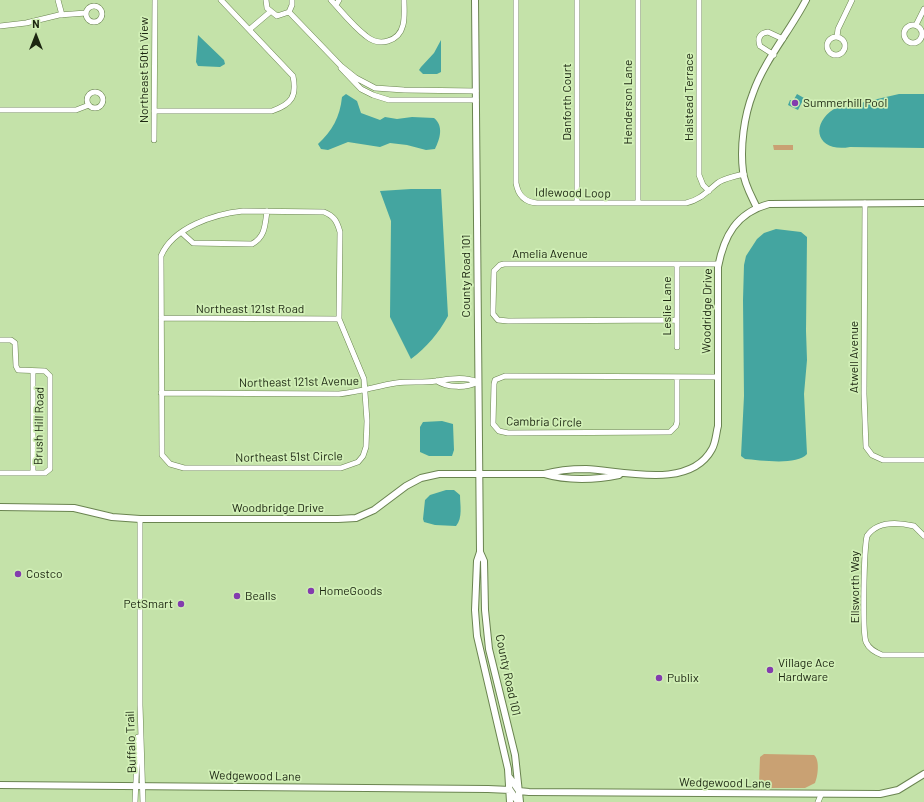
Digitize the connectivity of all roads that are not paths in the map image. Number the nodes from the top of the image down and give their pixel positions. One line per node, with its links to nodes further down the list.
1 (58, 0): 21 (street)
2 (155, 0): 33 (street, Northeast 50th View)
3 (221, 0): 24 (street)
4 (266, 0): 19 (street)
5 (292, 0): 20 (street)
6 (331, 0): 16 (street)
7 (339, 0): 16 (street)
8 (404, 0): 16 (street)
9 (475, 0): 29 (street, County Road 101)
10 (516, 0): 37 (street, Idlewood Loop)
11 (577, 0): 37 (street, Danforth Court)
12 (638, 0): 38 (street, Henderson Lane)
13 (700, 0): 36 (street, Halstead Terrace)
14 (806, 0): 26 (street)
15 (852, 0): 25 (street)
16 (336, 6)
17 (924, 9): 22 (street)
18 (86, 12): 21 (street)
19 (270, 12): 20 (street); 24 (street)
20 (289, 12): 28 (street)
21 (62, 15): 23 (street)
22 (916, 25)
23 (0, 26)
24 (250, 29): 33 (street)
25 (837, 37)
26 (783, 39): 27 (street); 27 (street)
27 (774, 55): 35 (street)
28 (340, 66): 29 (street); 30 (street)
29 (476, 91): 30 (street, County Road 101)
30 (476, 100): 54 (street, County Road 101)
31 (89, 105): 32 (street)
32 (0, 110)
33 (154, 111): 34 (street, Northeast 50th View)
34 (154, 140)
35 (744, 174): 36 (street, Idlewood Loop); 41 (street)
36 (709, 191): 38 (street, Idlewood Loop)
37 (577, 203): 38 (street, Idlewood Loop)
38 (638, 203)
39 (865, 203): 40 (street, Woodridge Drive); 41 (street, Woodridge Drive); 57 (street, Atwell Avenue)
40 (924, 203)
41 (757, 208): 45 (street, Woodridge Drive)
42 (267, 211): 43 (street, Northeast 51st Circle); 43 (street); 47 (street, Northeast 51st Circle)
43 (182, 233): 46 (street, Northeast 51st Circle)
44 (677, 264): 45 (street, Amelia Avenue); 48 (street, Leslie Lane); 48 (street, Amelia Avenue)
45 (718, 264): 53 (street, Woodridge Drive)
46 (161, 318): 47 (street, Northeast 121st Road); 56 (street, Northeast 51st Circle)
47 (339, 319): 55 (street, Northeast 51st Circle)
48 (677, 320): 50 (street, Leslie Lane)
49 (0, 340): 51 (street)
50 (676, 347)
51 (33, 371): 59 (street); 59 (street, Brush Hill Road)
52 (677, 377): 52 (street, Cambria Circle); 53 (street, Cambria Circle)
53 (718, 377): 61 (street, Woodridge Drive)
54 (478, 382): 55 (street, Northeast 121st Avenue); 60 (street, County Road 101)
55 (365, 391): 56 (street, Northeast 121st Avenue); 56 (street, Northeast 51st Circle)
56 (160, 393)
57 (924, 460)
58 (0, 473): 59 (street, Brush Hill Road)
59 (33, 473)
60 (480, 474): 61 (street, Woodbridge Drive); 63 (street, Woodbridge Drive); 65 (street, County Road 101)
61 (623, 474)
62 (0, 507): 63 (street, Woodbridge Drive)
63 (140, 518): 71 (street)
64 (924, 536): 68 (street, Ellsworth Way)
65 (480, 552): 66 (street, County Road 101); 67 (street, County Road 101)
66 (476, 624): 67 (street); 70 (street, County Road 101)
67 (486, 624): 69 (street, County Road 101)
68 (924, 655)
69 (500, 696): 70 (street); 78 (street, County Road 101)
70 (492, 698): 72 (street, County Road 101)
71 (140, 705): 75 (street, Buffalo Trail); 76 (street, Buffalo Trail)
72 (508, 769): 77 (street, County Road 101); 78 (street)
73 (924, 774): 79 (street, Wedgewood Lane)
74 (0, 785): 75 (street, Wedgewood Lane)
75 (135, 786): 76 (street, Wedgewood Lane); 80 (street, Buffalo Trail)
76 (143, 786): 77 (street, Wedgewood Lane); 81 (street, Buffalo Trail)
77 (510, 790): 82 (street, County Road 101); 83 (street)
78 (520, 791): 79 (street, Wedgewood Lane); 83 (street, County Road 101)
79 (821, 794): 84 (street); 85 (street)
80 (135, 802)
81 (143, 802)
82 (510, 802)
83 (519, 802)
84 (818, 802)
85 (823, 802)

